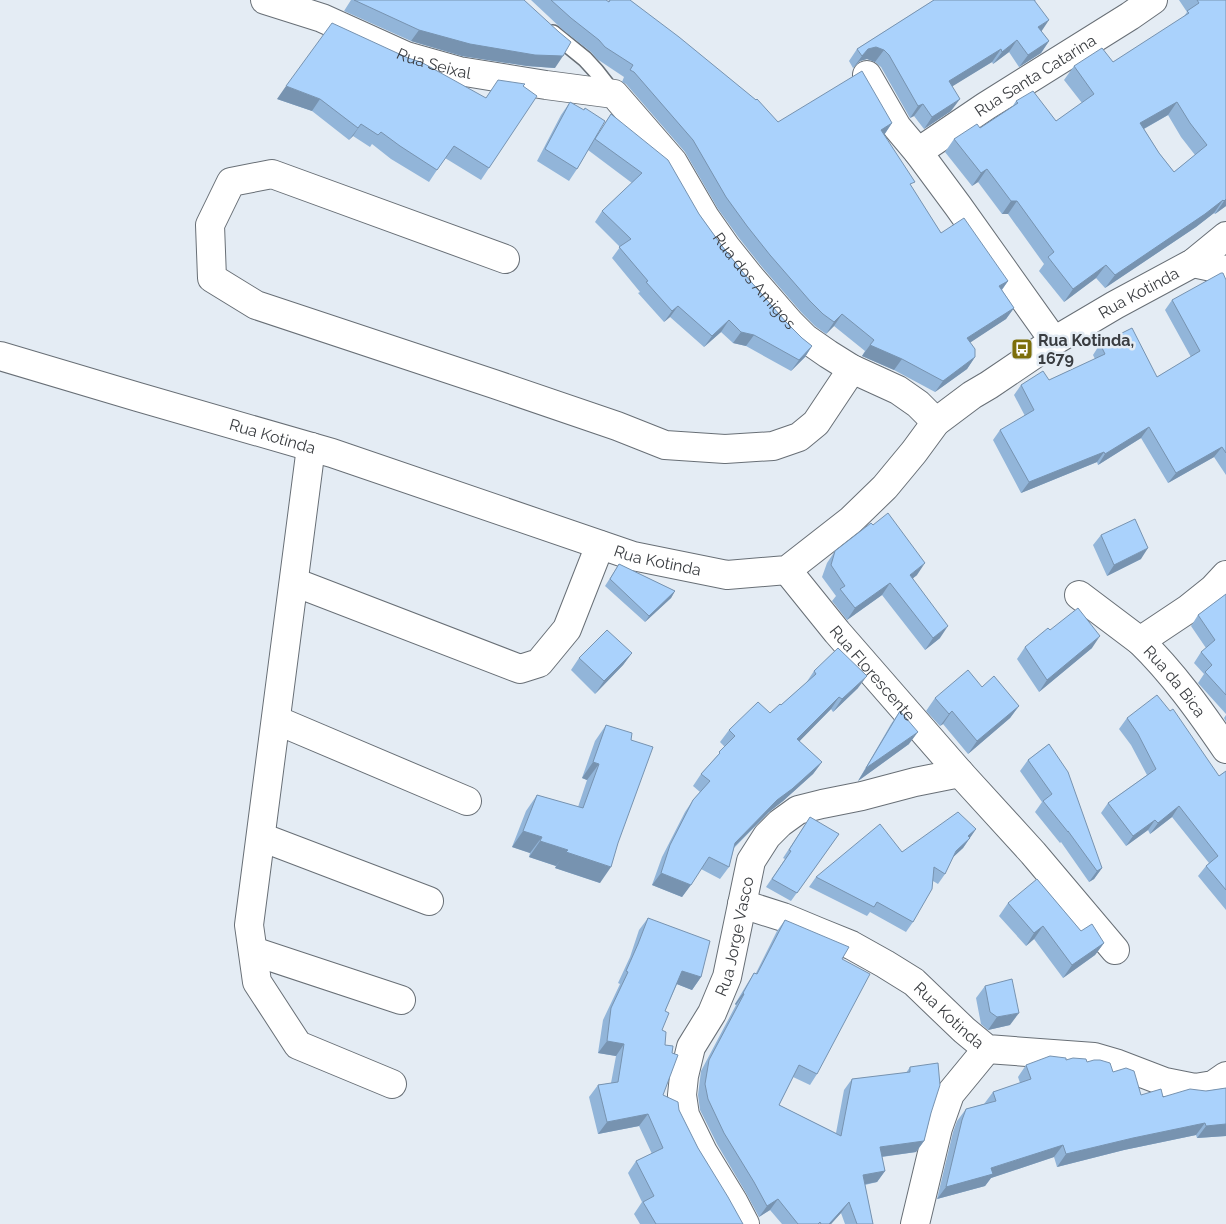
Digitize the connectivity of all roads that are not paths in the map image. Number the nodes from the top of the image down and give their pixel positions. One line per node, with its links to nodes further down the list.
1 (265, 0): 5 (street, Rua Seixal)
2 (1152, 0): 6 (street, Rua Santa Catarina)
3 (544, 24): 5 (lane)
4 (867, 75): 6 (street)
5 (614, 94): 13 (street, Rua dos Amigos)
6 (918, 152): 11 (street)
7 (1226, 236): 9 (street, Rua Kotinda)
8 (505, 258): 13 (street)
9 (1193, 263): 10 (street); 11 (street, Rua Kotinda)
10 (1226, 270)
11 (1054, 341): 14 (street, Rua Kotinda)
12 (0, 356): 15 (street, Rua Kotinda)
13 (852, 369): 14 (street, Rua dos Amigos)
14 (936, 422): 17 (street, Rua Kotinda)
15 (311, 447): 16 (street, Rua Kotinda); 19 (street)
16 (600, 545): 17 (street, Rua Kotinda); 19 (street)
17 (787, 570): 24 (street, Rua Florescente)
18 (1226, 575): 21 (street, Rua da Bica)
19 (294, 582): 22 (street)
20 (1079, 594): 21 (street, Rua da Bica)
21 (1140, 641): 23 (street, Rua da Bica)
22 (276, 720): 25 (street); 26 (street)
23 (1226, 749)
24 (960, 774): 28 (street, Rua Jorge Vasco); 30 (street, Rua Florescente)
25 (467, 801)
26 (261, 837): 27 (street); 29 (street)
27 (429, 901)
28 (742, 904): 32 (street, Rua Kotinda); 35 (street, Rua Jorge Vasco)
29 (253, 950): 31 (street); 34 (street)
30 (1115, 950)
31 (401, 1000)
32 (987, 1049): 33 (street, Rua Kotinda); 36 (street)
33 (1226, 1076)
34 (392, 1084)
35 (745, 1224)
36 (915, 1224)

